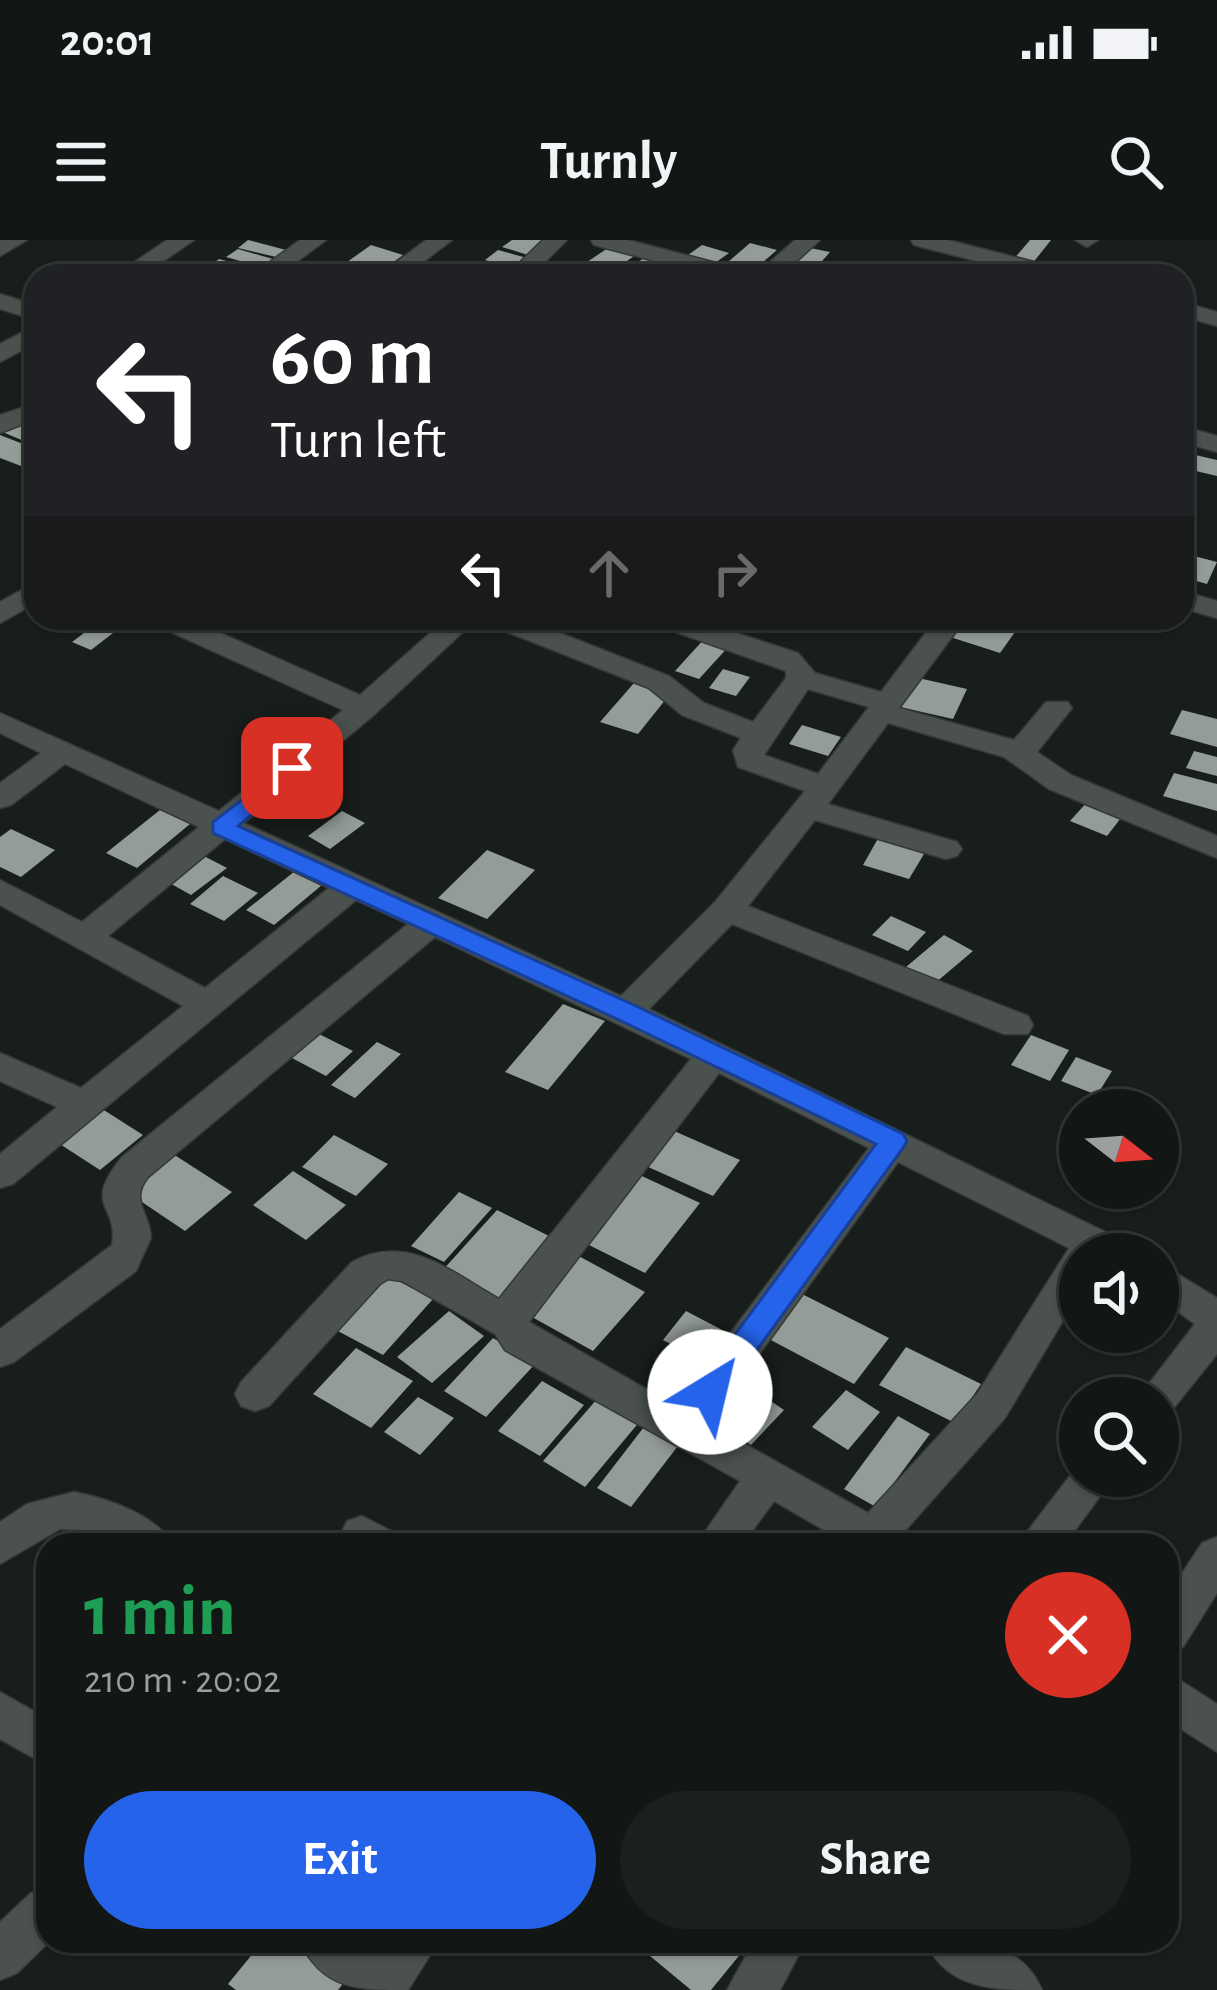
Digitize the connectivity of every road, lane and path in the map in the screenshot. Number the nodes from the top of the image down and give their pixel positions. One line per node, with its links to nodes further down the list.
1 (16, 240): 9 (street)
2 (183, 240): 10 (street)
3 (315, 240): 11 (street)
4 (441, 240): 12 (street)
5 (556, 240): 13 (street)
6 (602, 240): 14 (street)
7 (809, 240): 15 (street)
8 (922, 240): 16 (street)
9 (0, 250)
10 (145, 264)
11 (280, 264)
12 (407, 264)
13 (531, 264)
14 (693, 264)
15 (780, 264)
16 (1015, 264)
17 (190, 630): 23 (street)
18 (451, 630): 23 (street)
19 (527, 630): 27 (street)
20 (700, 630): 22 (street)
21 (943, 630): 24 (street)
22 (802, 678): 24 (street); 27 (street)
23 (364, 708): 32 (street)
24 (884, 708): 28 (street); 30 (street)
25 (1057, 708): 28 (street)
26 (0, 722): 29 (street)
27 (758, 734): 30 (street)
28 (1016, 750): 33 (street)
29 (62, 752): 31 (street); 32 (street)
30 (816, 797): 34 (street); 37 (street)
31 (0, 798)
32 (221, 828): 35 (street); 39 (street)
33 (1217, 848)
34 (946, 849)
35 (351, 887): 38 (street); 40 (street)
36 (0, 891): 39 (street)
37 (727, 910): 41 (street); 42 (street)
38 (431, 923): 41 (street); 53 (street)
39 (86, 936): 40 (street)
40 (210, 1006): 45 (street)
41 (625, 1012): 43 (street)
42 (1016, 1025)
43 (713, 1056): 46 (street); 52 (street)
44 (0, 1066): 45 (street)
45 (86, 1106): 47 (street)
46 (893, 1141): 48 (street); 56 (street)
47 (0, 1174)
48 (1059, 1233)
49 (1179, 1293): 51 (street)
50 (1059, 1303): 62 (street)
51 (1217, 1322): 54 (street)
52 (509, 1323): 55 (street); 56 (street)
53 (0, 1351)
54 (1174, 1377)
55 (256, 1394)
56 (683, 1428): 57 (street)
57 (768, 1476): 60 (street); 61 (street)
58 (1077, 1497): 63 (street)
59 (130, 1533): 64 (street)
60 (726, 1533)
61 (866, 1533)
62 (887, 1533)
63 (1048, 1533)
64 (0, 1546)
65 (1217, 1556): 66 (street)
66 (1179, 1615)
67 (1179, 1703): 69 (street)
68 (0, 1713): 70 (street)
69 (1217, 1731)
70 (36, 1736)
71 (36, 1922): 76 (street)
72 (338, 1953): 77 (street)
73 (406, 1953): 77 (street)
74 (775, 1953): 78 (street)
75 (966, 1953): 79 (street)
76 (0, 1956)
77 (378, 1988)
78 (752, 1990)
79 (1017, 1990)

